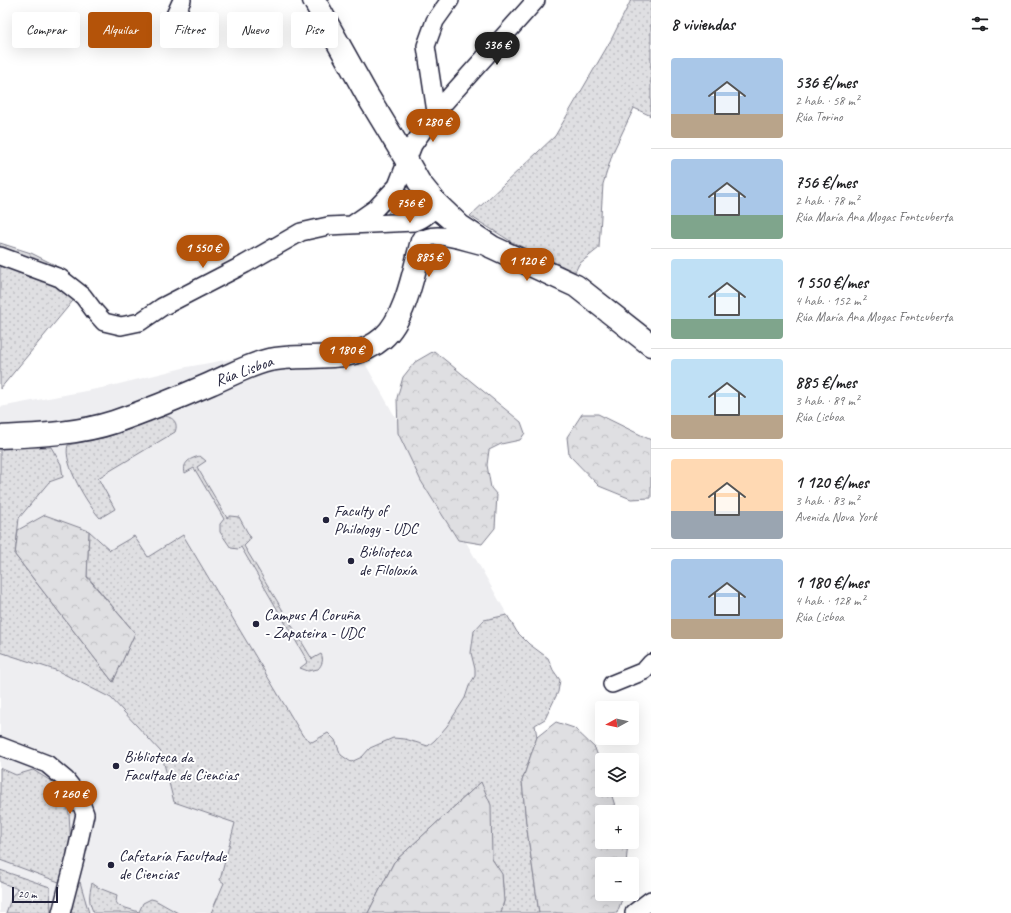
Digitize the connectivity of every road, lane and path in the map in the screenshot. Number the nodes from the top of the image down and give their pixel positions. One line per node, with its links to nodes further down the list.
1 (182, 0): 5 (street)
2 (314, 0): 7 (street)
3 (450, 0): 6 (street)
4 (536, 0): 6 (street)
5 (177, 12)
6 (436, 112): 7 (street)
7 (407, 161): 9 (street); 10 (street)
8 (428, 215): 9 (street); 10 (street); 11 (street, Rúa Lisboa)
9 (352, 224): 13 (street)
10 (460, 226): 12 (street)
11 (422, 241): 12 (street); 15 (street, Rúa Lisboa)
12 (492, 247): 14 (street)
13 (0, 256)
14 (651, 345)
15 (0, 437)
16 (651, 663): 17 (street)
17 (612, 684)
18 (0, 746): 20 (street)
19 (651, 900): 21 (street)
20 (62, 913)
21 (634, 913)

